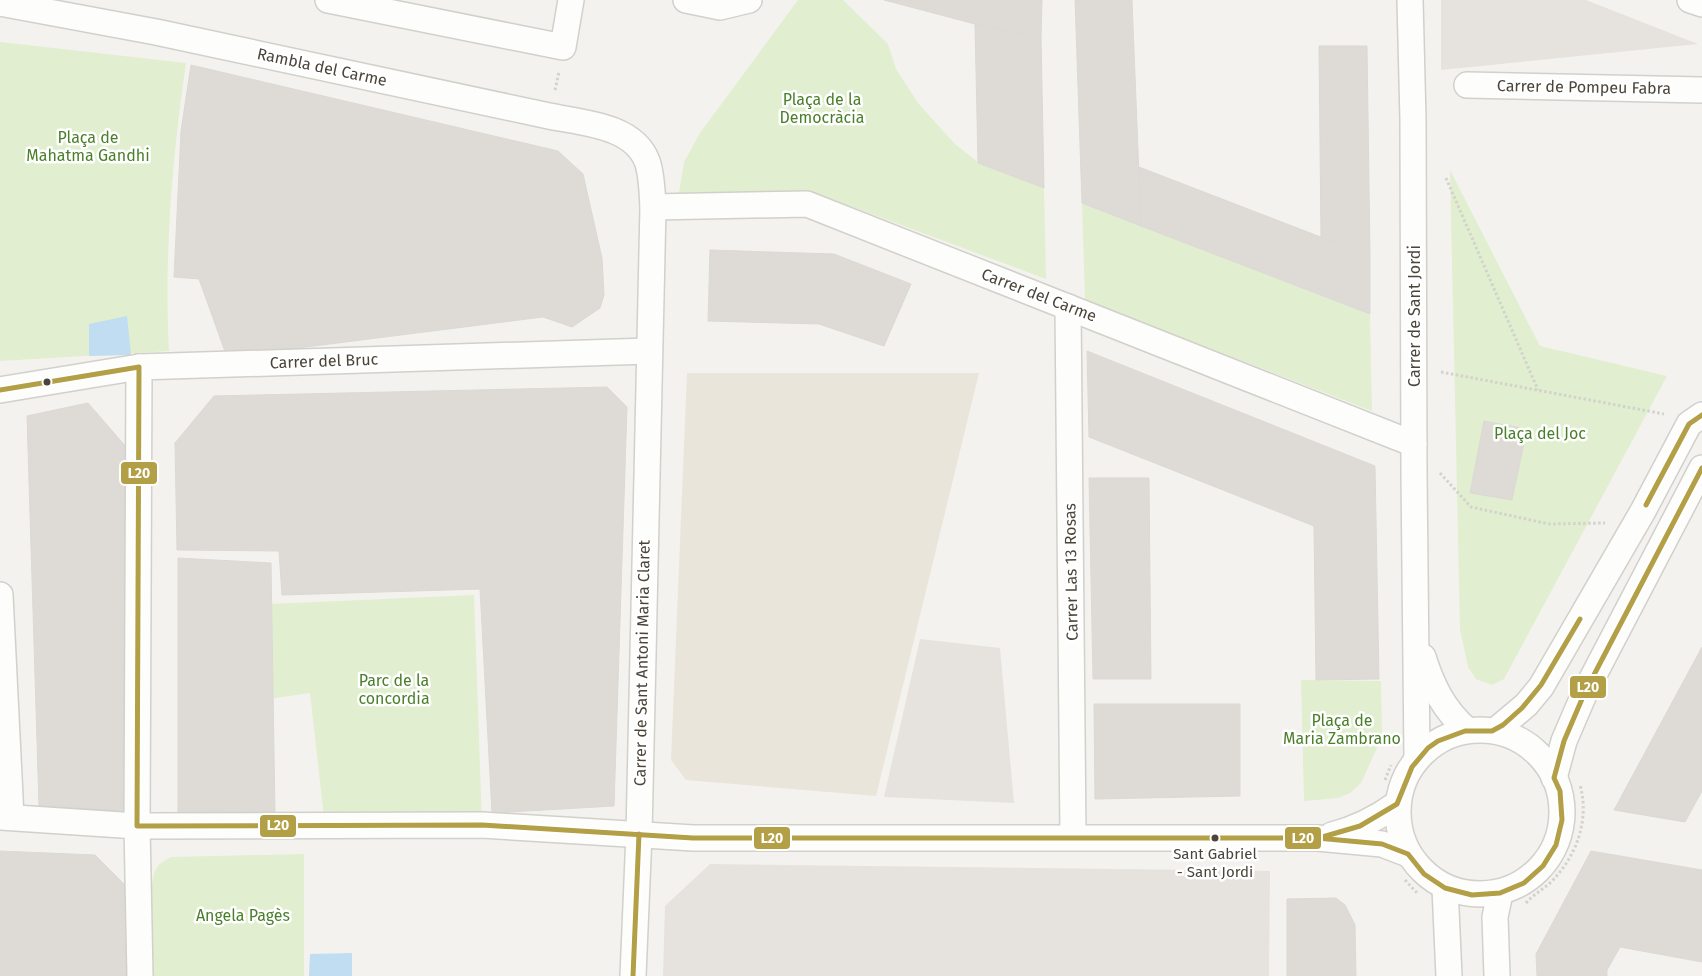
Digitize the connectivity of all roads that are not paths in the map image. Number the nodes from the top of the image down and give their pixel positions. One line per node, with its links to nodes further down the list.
1 (328, 0): 2 (street)
2 (572, 0)
3 (686, 0): 4 (street)
4 (749, 0)
5 (1410, 0): 18 (street, Carrer de Sant Jordi)
6 (1690, 0): 8 (street)
7 (0, 3): 11 (street, Rambla del Carme)
8 (1702, 4)
9 (1467, 85): 10 (street, Carrer de Pompeu Fabra)
10 (1702, 90)
11 (640, 147): 12 (street, Carrer de Sant Antoni Maria Claret)
12 (653, 207): 13 (street, Carrer del Carme); 14 (street, Carrer de Sant Antoni Maria Claret)
13 (1068, 307): 18 (street, Carrer del Carme); 31 (street, Carrer Las 13 Rosas)
14 (649, 351): 15 (street, Carrer del Bruc); 30 (street, Carrer de Sant Antoni Maria Claret)
15 (139, 367): 16 (street, Carrer del Bruc); 29 (street)
16 (0, 390)
17 (1702, 415): 19 (street)
18 (1414, 444): 22 (street, Carrer de Sant Jordi)
19 (1668, 464): 20 (street); 24 (street)
20 (1700, 476): 26 (street)
21 (0, 595): 28 (street)
22 (1416, 633): 23 (street, Carrer de Sant Jordi); 25 (street, Carrer de Sant Jordi)
23 (1466, 730): 24 (street); 25 (street)
24 (1495, 731): 26 (street)
25 (1418, 758): 27 (street)
26 (1566, 779): 35 (street)
27 (1397, 804): 32 (street); 33 (street)
28 (6, 817): 29 (street)
29 (137, 826): 30 (street); 36 (street)
30 (639, 834): 31 (street); 37 (street, Carrer de Sant Antoni Maria Claret)
31 (1073, 837): 32 (street)
32 (1317, 838): 33 (street)
33 (1408, 854): 34 (street)
34 (1445, 888): 35 (street); 38 (street)
35 (1500, 893): 39 (street)
36 (140, 976)
37 (633, 976)
38 (1448, 976)
39 (1496, 976)

